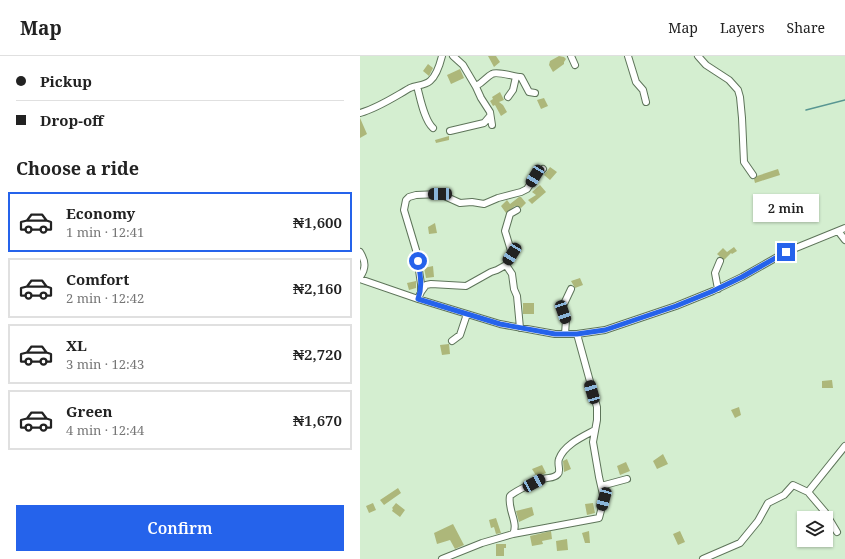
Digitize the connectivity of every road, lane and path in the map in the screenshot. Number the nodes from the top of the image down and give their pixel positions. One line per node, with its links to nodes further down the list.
1 (442, 56): 8 (street)
2 (453, 56): 9 (street)
3 (571, 56): 6 (street)
4 (628, 56): 12 (street)
5 (698, 56): 19 (street)
6 (575, 64)
7 (516, 77): 9 (street); 10 (street); 11 (street)
8 (417, 86): 13 (street); 16 (street)
9 (476, 86): 14 (street)
10 (535, 93)
11 (508, 97)
12 (646, 102)
13 (360, 113)
14 (490, 116): 15 (street); 17 (street)
15 (492, 126)
16 (433, 128)
17 (450, 131)
18 (543, 169): 30 (street)
19 (752, 175)
20 (517, 210): 26 (street)
21 (845, 228): 22 (street)
22 (838, 231): 23 (street); 29 (street)
23 (845, 240)
24 (360, 252): 27 (street)
25 (720, 261): 29 (street)
26 (506, 265): 30 (street); 33 (street)
27 (360, 278): 31 (street)
28 (571, 289): 34 (street)
29 (718, 289): 35 (street)
30 (421, 292): 31 (street)
31 (418, 299): 32 (street)
32 (467, 314): 33 (street); 36 (street)
33 (520, 328): 34 (street)
34 (565, 334): 35 (street)
35 (577, 334): 37 (street)
36 (452, 341)
37 (595, 430): 40 (street); 43 (street)
38 (845, 446): 41 (street)
39 (627, 479): 40 (street)
40 (601, 486): 43 (street)
41 (808, 492): 42 (street); 45 (street)
42 (837, 532)
43 (513, 534): 44 (street)
44 (442, 559)
45 (703, 559)

